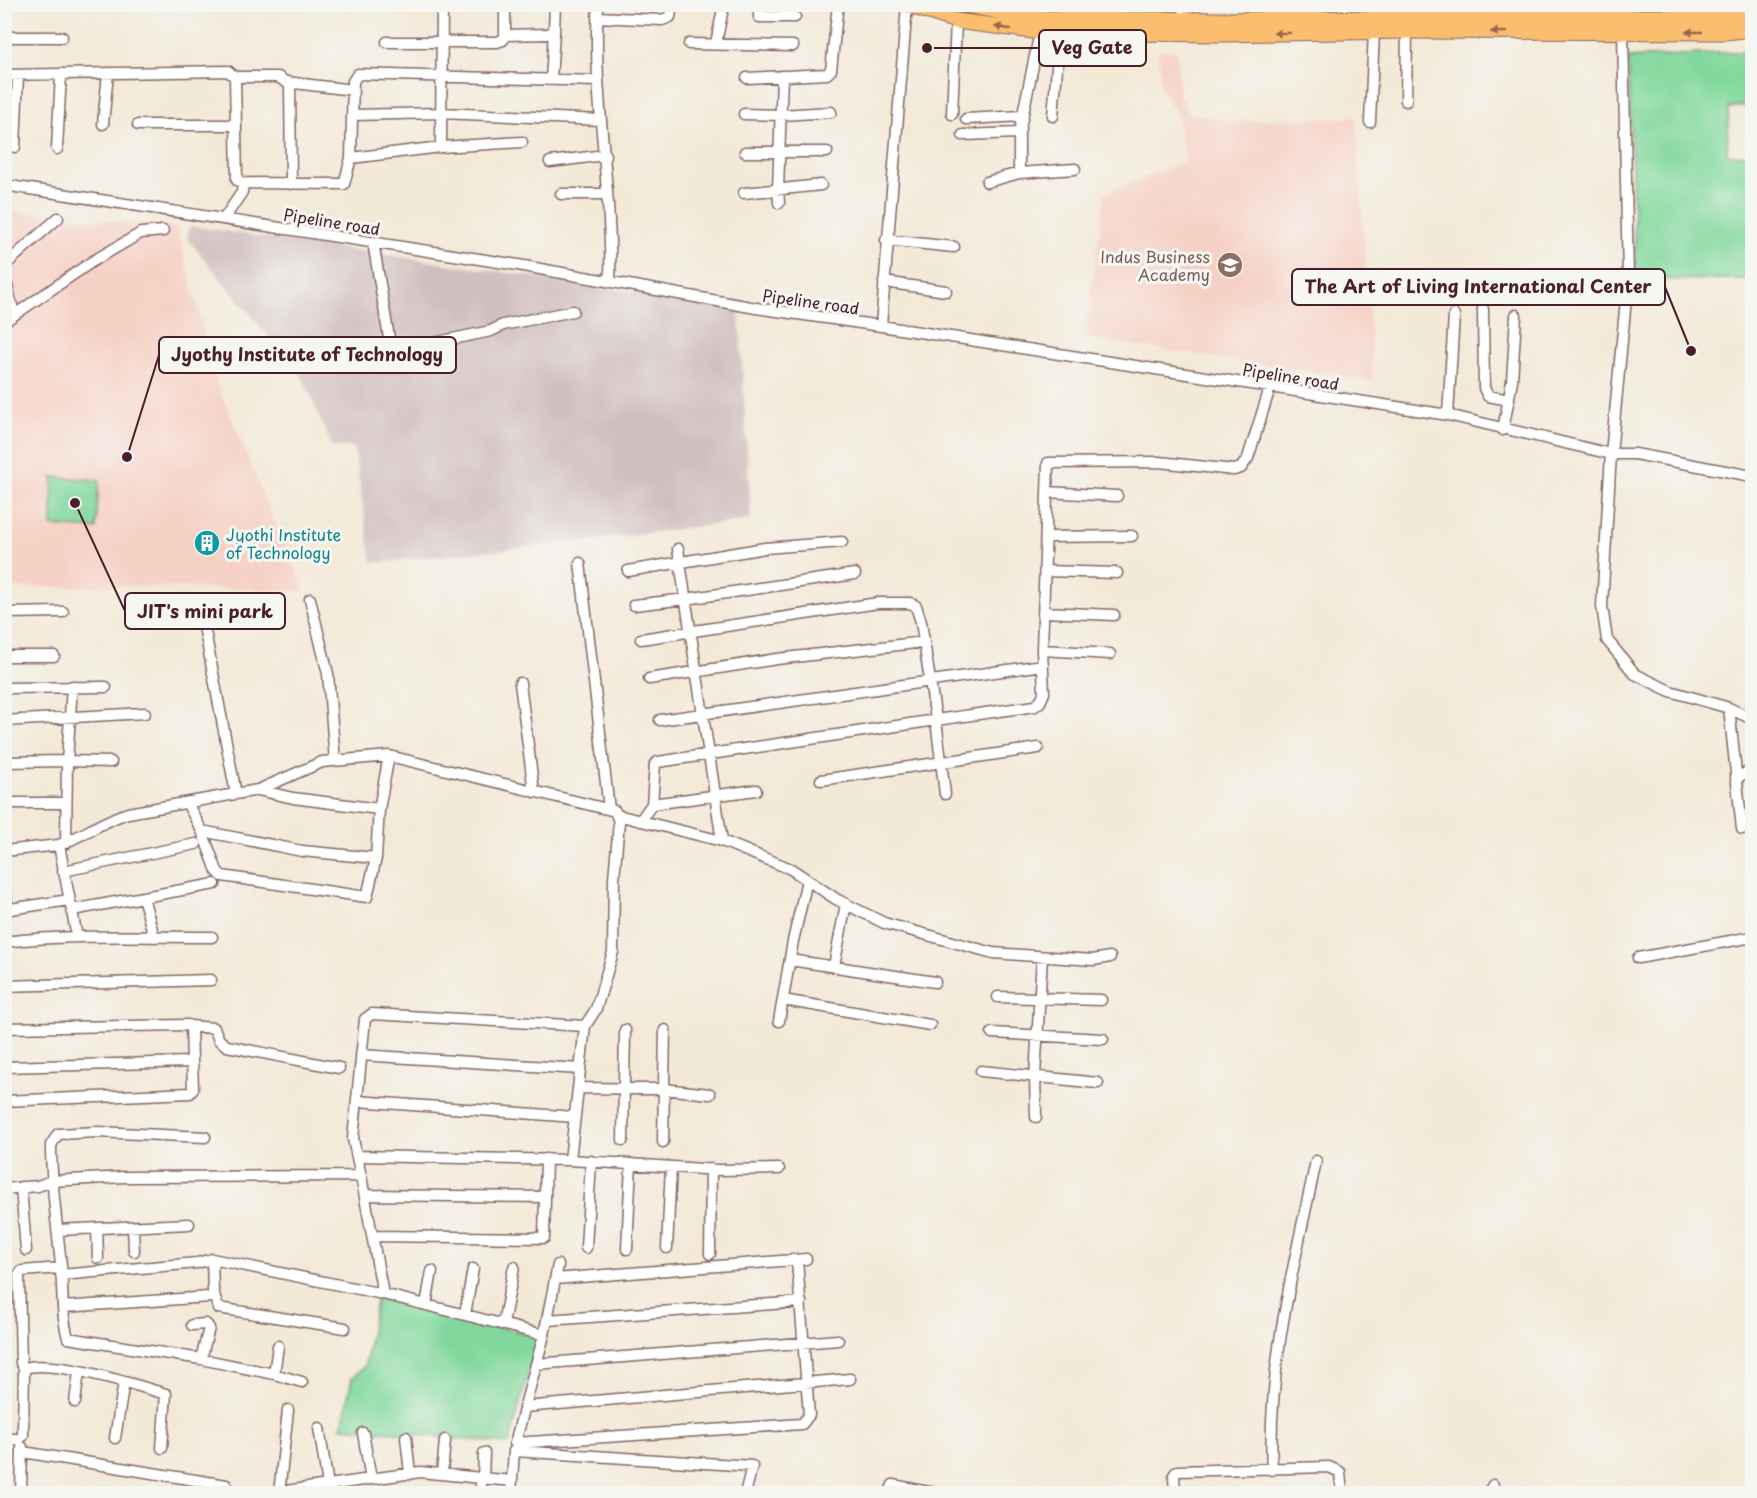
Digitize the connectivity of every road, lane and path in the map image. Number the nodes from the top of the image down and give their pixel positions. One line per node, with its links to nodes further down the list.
1 (442, 4): 31 (street)
2 (505, 4): 27 (street)
3 (555, 4): 23 (street)
4 (598, 4): 16 (street)
5 (672, 4): 16 (street)
6 (724, 4): 32 (street)
7 (759, 4): 17 (street)
8 (838, 4): 40 (street)
9 (959, 4): 11 (highway)
10 (906, 5): 18 (highway); 89 (street)
11 (1072, 11): 13 (highway)
12 (1725, 11): 15 (highway); 19 (highway)
13 (1184, 12): 14 (highway)
14 (1306, 12): 19 (highway)
15 (1752, 15)
16 (597, 16): 44 (street)
17 (795, 17)
18 (956, 21): 24 (highway, one-way to 18); 51 (street)
19 (1340, 26): 21 (highway); 25 (highway, one-way to 25)
20 (1752, 29): 26 (highway, one-way to 26)
21 (1374, 31): 22 (highway); 58 (street)
22 (1407, 31): 26 (highway, one-way to 22); 47 (street)
23 (554, 32): 27 (street); 43 (street)
24 (1040, 32): 25 (highway); 54 (street)
25 (1060, 32): 55 (street)
26 (1623, 32): 108 (street)
27 (505, 35): 31 (street)
28 (4, 37): 29 (street)
29 (62, 37)
30 (387, 42): 31 (street)
31 (441, 42): 39 (street)
32 (716, 43): 33 (street); 34 (street)
33 (689, 44)
34 (793, 46)
35 (108, 73): 38 (street); 41 (street); 59 (street)
36 (4, 75): 37 (street)
37 (18, 75): 38 (street); 65 (street)
38 (61, 75): 67 (street)
39 (441, 75): 43 (street); 46 (street); 49 (street)
40 (782, 76): 42 (street); 53 (street)
41 (235, 77): 45 (street); 61 (street)
42 (747, 78)
43 (552, 80): 44 (street)
44 (598, 81): 57 (street)
45 (290, 83): 46 (street); 78 (street)
46 (353, 90): 52 (street)
47 (1406, 101)
48 (831, 112): 53 (street)
49 (441, 113): 52 (street); 57 (street); 66 (street)
50 (744, 114): 53 (street)
51 (952, 114)
52 (353, 115): 72 (street)
53 (781, 115): 70 (street)
54 (1022, 116): 56 (street); 62 (street)
55 (1053, 116)
56 (966, 119)
57 (601, 120): 71 (street)
58 (1370, 122)
59 (103, 124)
60 (138, 125): 61 (street)
61 (236, 125): 77 (street)
62 (1019, 133): 63 (street); 75 (street)
63 (963, 135)
64 (522, 142): 66 (street)
65 (15, 147)
66 (441, 147): 72 (street)
67 (57, 149)
68 (827, 152): 70 (street)
69 (745, 153): 70 (street)
70 (780, 154): 81 (street)
71 (605, 155): 73 (street); 83 (street)
72 (351, 158): 78 (street)
73 (550, 162)
74 (1075, 169): 75 (street)
75 (1018, 173): 76 (street)
76 (987, 182)
77 (243, 183): 78 (street); 87 (street)
78 (291, 184)
79 (4, 185): 87 (street, Pipeline road)
80 (821, 185): 81 (street)
81 (778, 190): 84 (street); 85 (street)
82 (561, 194): 83 (street)
83 (607, 194): 94 (street)
84 (744, 194)
85 (779, 203)
86 (58, 218): 92 (street)
87 (224, 219): 90 (street, Pipeline road)
88 (163, 231): 99 (street)
89 (886, 240): 91 (street); 95 (street)
90 (373, 242): 94 (street, Pipeline road); 98 (street)
91 (954, 247)
92 (4, 266)
93 (4, 273): 99 (street)
94 (610, 282): 103 (street, Pipeline road)
95 (884, 282): 96 (street); 103 (street)
96 (946, 291)
97 (1483, 309): 105 (street)
98 (573, 311)
99 (14, 314): 102 (street)
100 (1454, 315): 106 (street)
101 (1516, 315): 105 (street)
102 (4, 322)
103 (881, 326): 104 (street, Pipeline road)
104 (1272, 387): 106 (street, Pipeline road); 110 (street)
105 (1509, 400): 107 (street)
106 (1448, 415): 107 (street, Pipeline road)
107 (1503, 430): 108 (street, Pipeline road)
108 (1611, 454): 109 (street); 145 (street)
109 (1752, 476)
110 (1047, 492): 111 (street); 113 (street)
111 (1117, 496)
112 (1132, 536): 113 (street)
113 (1046, 537): 119 (street)
114 (842, 542): 116 (street)
115 (678, 549): 116 (street)
116 (680, 561): 118 (street); 123 (street)
117 (580, 563): 175 (street)
118 (628, 571)
119 (1045, 571): 120 (street); 127 (street)
120 (1117, 573)
121 (855, 574): 123 (street)
122 (310, 599): 157 (street)
123 (686, 599): 125 (street); 130 (street)
124 (199, 600): 167 (street)
125 (634, 604)
126 (63, 612): 128 (street)
127 (1043, 612): 129 (street); 133 (street)
128 (4, 613)
129 (1114, 615)
130 (690, 632): 131 (street); 132 (street); 138 (street)
131 (641, 639)
132 (924, 642): 138 (street); 140 (street)
133 (1042, 650): 134 (street); 137 (street)
134 (1110, 654)
135 (4, 656): 136 (street)
136 (54, 656)
137 (1043, 665): 140 (street); 150 (street)
138 (696, 672): 139 (street); 147 (street)
139 (649, 679)
140 (929, 681): 147 (street); 150 (street)
141 (520, 683): 166 (street)
142 (72, 687): 143 (street); 144 (street); 148 (street)
143 (106, 687)
144 (4, 688)
145 (1729, 708): 151 (street); 162 (street)
146 (145, 713): 148 (street)
147 (703, 715): 149 (street); 154 (street)
148 (69, 718): 152 (street); 156 (street)
149 (660, 720)
150 (936, 720): 154 (street); 160 (street)
151 (1752, 720)
152 (4, 721)
153 (1038, 748): 160 (street)
154 (709, 754): 169 (street); 173 (street)
155 (389, 756): 157 (street); 166 (street); 174 (street)
156 (67, 761): 158 (street); 159 (street); 171 (street)
157 (335, 761): 164 (street)
158 (4, 762)
159 (111, 762)
160 (941, 763): 163 (street); 168 (street)
161 (1752, 770): 162 (street)
162 (1736, 778): 177 (street)
163 (821, 780)
164 (258, 790): 167 (street); 174 (street)
165 (756, 790): 169 (street)
166 (534, 792): 175 (street)
167 (236, 794): 172 (street)
168 (945, 794)
169 (715, 795): 173 (street); 179 (street)
170 (4, 803): 171 (street)
171 (66, 803): 180 (street)
172 (187, 803): 178 (street); 180 (street)
173 (652, 804): 176 (street)
174 (379, 809): 183 (street)
175 (613, 812): 176 (street); 212 (street)
176 (640, 821): 179 (street)
177 (1742, 829)
178 (202, 831): 183 (street); 183 (street)
179 (723, 841): 185 (street)
180 (62, 844): 182 (street); 184 (street)
181 (196, 844): 184 (street)
182 (4, 851)
183 (376, 858)
184 (63, 871): 190 (street)
185 (807, 880): 189 (street); 200 (street)
186 (215, 884): 188 (street)
187 (4, 885): 191 (street)
188 (142, 897): 190 (street); 193 (street)
189 (846, 904): 197 (street); 201 (street)
190 (70, 905): 191 (street); 192 (street)
191 (6, 910)
192 (77, 937): 193 (street); 196 (street)
193 (154, 937): 194 (street)
194 (212, 937)
195 (1752, 937): 199 (street)
196 (4, 942)
197 (1042, 957): 198 (street); 206 (street)
198 (1110, 957)
199 (1638, 958)
200 (790, 960): 201 (street); 207 (street)
201 (834, 966): 203 (street)
202 (211, 980): 204 (street)
203 (935, 982)
204 (4, 986)
205 (998, 997): 206 (street)
206 (1041, 998): 208 (street); 217 (street)
207 (783, 1000): 209 (street); 210 (street)
208 (1101, 1000)
209 (779, 1021)
210 (930, 1025)
211 (190, 1026): 213 (street); 220 (street); 222 (street)
212 (585, 1026): 219 (street); 223 (street)
213 (4, 1028)
214 (625, 1030): 228 (street)
215 (665, 1030): 229 (street)
216 (992, 1034): 217 (street)
217 (1038, 1035): 218 (street); 225 (street)
218 (1103, 1039)
219 (361, 1055): 223 (street); 232 (street)
220 (191, 1062): 221 (street); 231 (street)
221 (4, 1067)
222 (339, 1068)
223 (580, 1069): 227 (street)
224 (981, 1071): 225 (street)
225 (1035, 1076): 226 (street); 234 (street)
226 (1098, 1083)
227 (578, 1088): 228 (street); 233 (street)
228 (624, 1089): 229 (street); 236 (street)
229 (664, 1089): 230 (street); 237 (street)
230 (710, 1094)
231 (4, 1101)
232 (357, 1101): 233 (street); 238 (street)
233 (575, 1117): 240 (street)
234 (1036, 1117)
235 (205, 1137): 248 (street)
236 (623, 1140)
237 (663, 1142)
238 (357, 1156): 239 (street); 247 (street)
239 (546, 1159): 240 (street); 252 (street)
240 (570, 1160): 241 (street)
241 (591, 1161): 243 (street); 258 (street)
242 (1316, 1161): 308 (street)
243 (631, 1164): 244 (street); 260 (street)
244 (671, 1167): 245 (street); 259 (street)
245 (711, 1169): 246 (street); 263 (street)
246 (778, 1169)
247 (361, 1176): 248 (street); 251 (street)
248 (51, 1181): 249 (street); 256 (street)
249 (21, 1188): 250 (street); 261 (street)
250 (4, 1189)
251 (365, 1195): 252 (street); 257 (street)
252 (545, 1197): 257 (street)
253 (189, 1224): 254 (street)
254 (133, 1227): 255 (street); 262 (street)
255 (97, 1228): 256 (street); 264 (street)
256 (57, 1230): 269 (street)
257 (374, 1236): 272 (street)
258 (586, 1248)
259 (667, 1248)
260 (627, 1249)
261 (26, 1250)
262 (134, 1251)
263 (710, 1254)
264 (98, 1258)
265 (212, 1258): 269 (street); 272 (street); 281 (street)
266 (558, 1265): 271 (street)
267 (514, 1267): 279 (street)
268 (473, 1269): 277 (street)
269 (61, 1271): 276 (street); 288 (street)
270 (432, 1271): 275 (street)
271 (555, 1279): 274 (street); 278 (street)
272 (383, 1294): 275 (street)
273 (209, 1297): 276 (street)
274 (801, 1302): 278 (street); 284 (street)
275 (426, 1305): 277 (street)
276 (63, 1307): 286 (street)
277 (465, 1314): 279 (street)
278 (547, 1320): 282 (street)
279 (503, 1324): 282 (street)
280 (192, 1325): 286 (street)
281 (345, 1328)
282 (544, 1335): 287 (street)
283 (838, 1340): 284 (street)
284 (804, 1342): 287 (street); 294 (street)
285 (278, 1346): 290 (street)
286 (201, 1359): 290 (street)
287 (536, 1364): 296 (street)
288 (24, 1368): 289 (street); 301 (street)
289 (79, 1372): 292 (street); 295 (street)
290 (274, 1374): 293 (street)
291 (850, 1379): 294 (street)
292 (124, 1382): 302 (street); 305 (street)
293 (303, 1382)
294 (807, 1383): 296 (street); 296 (street)
295 (75, 1402)
296 (524, 1407)
297 (288, 1410): 316 (street)
298 (319, 1428): 315 (street)
299 (363, 1433): 312 (street)
300 (406, 1437): 309 (street)
301 (22, 1438): 303 (street); 306 (street)
302 (115, 1438)
303 (4, 1439)
304 (445, 1440): 310 (street)
305 (162, 1448)
306 (23, 1452): 314 (street); 317 (street)
307 (484, 1453): 311 (street)
308 (1272, 1470): 323 (street); 324 (street)
309 (411, 1474): 310 (street); 312 (street)
310 (442, 1474): 311 (street)
311 (482, 1478): 313 (street); 318 (street)
312 (371, 1479): 315 (street)
313 (512, 1481): 319 (street); 320 (street)
314 (226, 1485)
315 (328, 1485): 316 (street)
316 (279, 1493)
317 (21, 1494)
318 (481, 1494)
319 (511, 1494)
320 (745, 1494)
321 (889, 1494): 322 (street)
322 (939, 1494)
323 (1175, 1494)
324 (1342, 1494)

